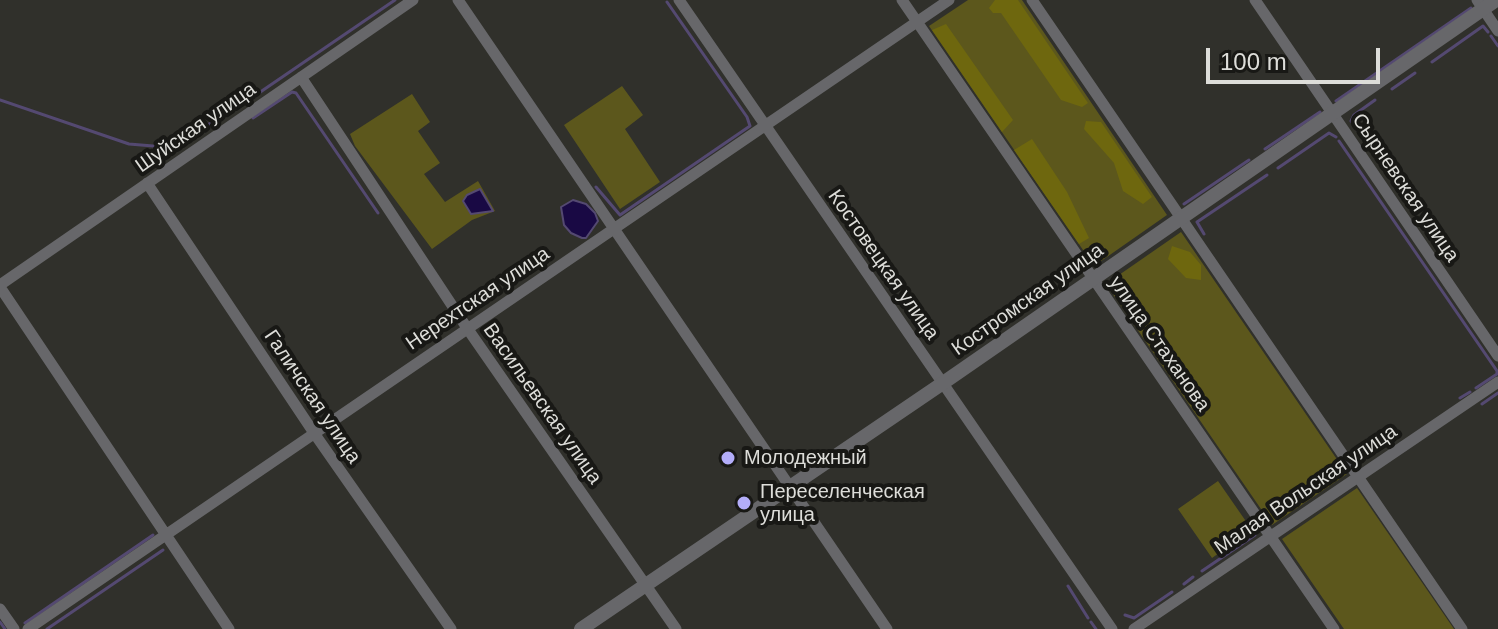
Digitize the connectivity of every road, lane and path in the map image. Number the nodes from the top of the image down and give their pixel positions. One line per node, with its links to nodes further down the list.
1 (413, 0): 11 (street, Шуйская улица)
2 (458, 0): 16 (street)
3 (679, 0): 13 (street, Костовецкая улица)
4 (902, 0): 9 (street, улица Стаханова)
5 (949, 0): 9 (street, Нерехтская улица)
6 (1032, 0): 15 (street)
7 (1255, 0): 12 (street, Сырневская улица)
8 (1485, 3): 10 (street); 12 (street, Костромская улица)
9 (917, 22): 13 (street, Нерехтская улица); 17 (street, улица Стаханова)
10 (1498, 31)
11 (301, 77): 14 (street, Шуйская улица); 19 (street, Васильевская улица)
12 (1332, 112): 15 (street, Костромская улица); 20 (street, Сырневская улица)
13 (765, 126): 16 (street, Нерехтская улица); 22 (street, Костовецкая улица)
14 (147, 183): 18 (street, Шуйская улица); 23 (street, Галичская улица)
15 (1180, 218): 17 (street, Костромская улица); 24 (street)
16 (615, 229): 19 (street, Нерехтская улица); 25 (street)
17 (1092, 281): 22 (street, Костромская улица); 27 (street, улица Стаханова)
18 (0, 286): 26 (street)
19 (467, 328): 23 (street, Нерехтская улица); 28 (street, Васильевская улица)
20 (1498, 356)
21 (1498, 382): 24 (street, Малая Вольская улица)
22 (943, 383): 25 (street, Костромская улица); 37 (street, Костовецкая улица)
23 (314, 433): 26 (street, Нерехтская улица); 33 (street, Галичская улица)
24 (1358, 476): 27 (street, Малая Вольская улица); 40 (street)
25 (790, 486): 28 (street, Костромская улица); 36 (street)
26 (165, 536): 31 (street, Нерехтская улица); 32 (street)
27 (1270, 536): 38 (street, Малая Вольская улица); 39 (street, улица Стаханова)
28 (646, 584): 34 (street, Костромская улица); 35 (street, Васильевская улица)
29 (0, 609): 30 (street)
30 (14, 629)
31 (28, 629)
32 (229, 629)
33 (451, 629)
34 (581, 629)
35 (676, 629)
36 (887, 629)
37 (1112, 629)
38 (1134, 629)
39 (1334, 629)
40 (1462, 629)

